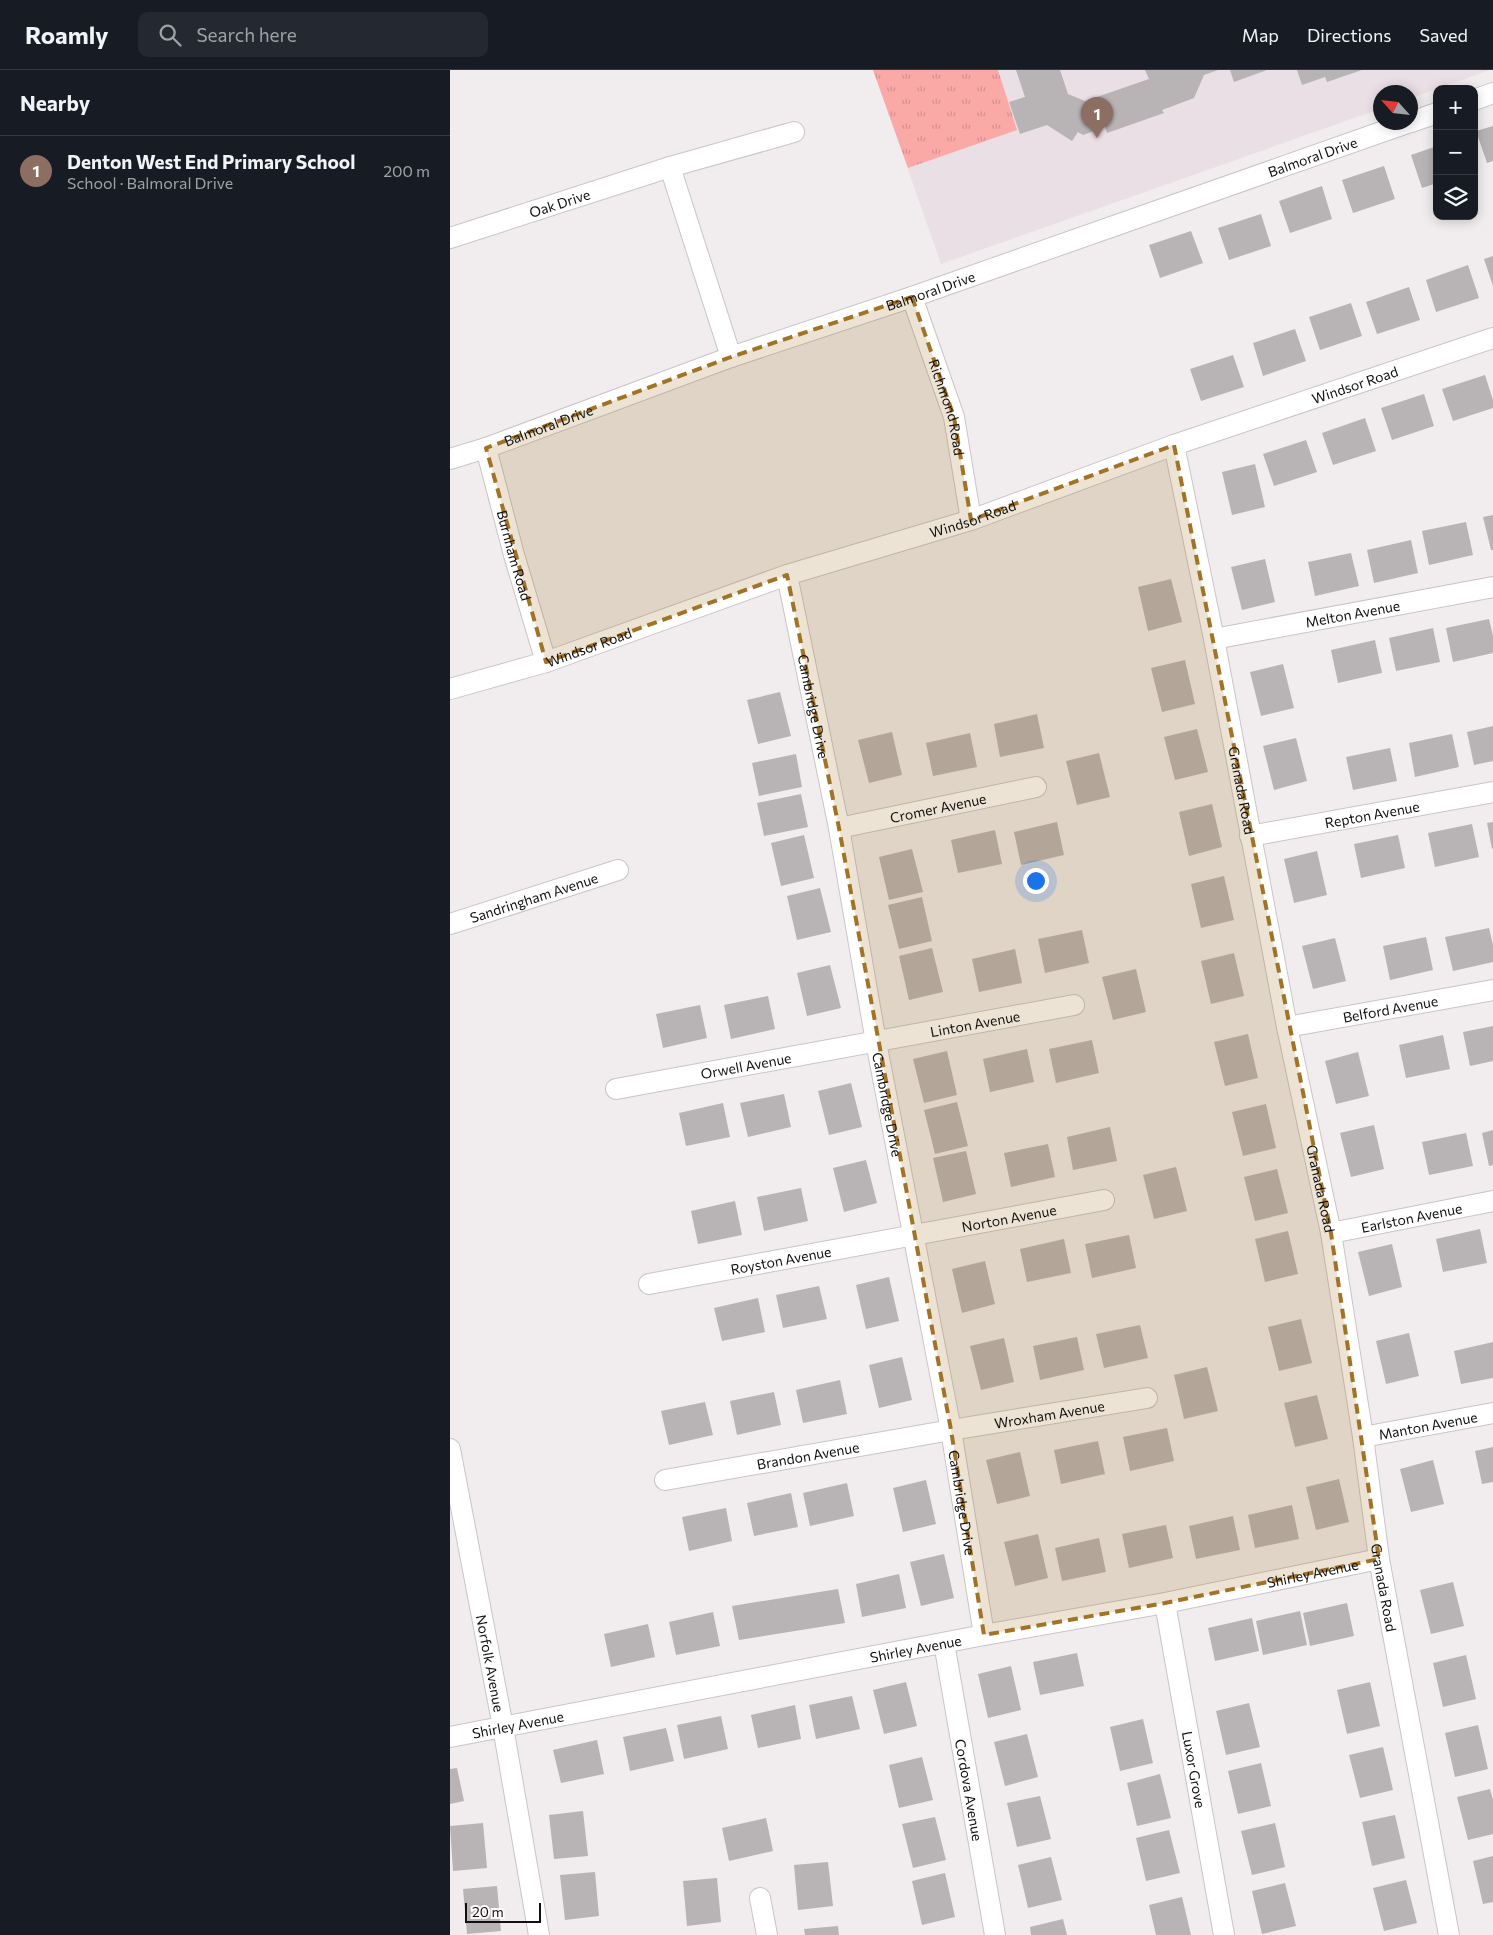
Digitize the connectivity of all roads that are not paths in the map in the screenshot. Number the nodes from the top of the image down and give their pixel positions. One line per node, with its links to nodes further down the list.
1 (1493, 94): 2 (street)
2 (1478, 99)
3 (1433, 114): 4 (street, Balmoral Drive)
4 (1418, 119)
5 (1387, 130): 9 (street, Balmoral Drive)
6 (794, 132): 7 (street, Oak Drive)
7 (670, 167): 8 (street, Oak Drive); 11 (street)
8 (450, 238)
9 (912, 297): 11 (street, Balmoral Drive); 15 (street, Richmond Road)
10 (1493, 338): 12 (street, Windsor Road)
11 (731, 357): 13 (street, Balmoral Drive)
12 (1174, 445): 15 (street, Windsor Road); 18 (street, Granada Road)
13 (486, 448): 14 (street, Balmoral Drive); 19 (street, Burnham Road)
14 (450, 459)
15 (971, 520): 16 (street, Windsor Road)
16 (787, 575): 19 (street, Windsor Road); 23 (street, Cambridge Drive)
17 (1493, 587): 18 (street, Melton Avenue)
18 (1214, 639): 24 (street, Granada Road)
19 (546, 662): 20 (street, Windsor Road)
20 (450, 689)
21 (1036, 786): 23 (street, Cromer Avenue)
22 (1493, 792): 24 (street, Repton Avenue)
23 (839, 828): 30 (street, Cambridge Drive)
24 (1250, 836): 29 (street, Granada Road)
25 (618, 870): 26 (street, Sandringham Avenue)
26 (450, 924)
27 (1493, 990): 29 (street, Belford Avenue)
28 (1074, 1005): 30 (street, Linton Avenue)
29 (1287, 1027): 34 (street, Granada Road)
30 (876, 1042): 31 (street, Orwell Avenue); 35 (street, Cambridge Drive)
31 (616, 1089)
32 (1104, 1200): 35 (street, Norton Avenue)
33 (1493, 1201): 34 (street, Earlston Avenue)
34 (1331, 1233): 40 (street, Granada Road)
35 (914, 1236): 36 (street, Royston Avenue); 39 (street, Cambridge Drive)
36 (649, 1284)
37 (1147, 1398): 39 (street, Wroxham Avenue)
38 (1493, 1413): 40 (street, Manton Avenue)
39 (951, 1430): 42 (street, Brandon Avenue); 45 (street, Cambridge Drive)
40 (1363, 1437): 43 (street, Granada Road)
41 (450, 1449): 47 (street, Norfolk Avenue)
42 (665, 1480)
43 (1379, 1559): 44 (street, Shirley Avenue); 54 (street, Granada Road)
44 (1165, 1603): 45 (street, Shirley Avenue); 53 (street, Luxor Grove)
45 (984, 1634): 46 (street, Shirley Avenue)
46 (944, 1643): 47 (street, Shirley Avenue); 52 (street, Cordova Avenue)
47 (503, 1727): 48 (street, Shirley Avenue); 50 (street, Norfolk Avenue)
48 (450, 1737)
49 (760, 1898): 51 (street)
50 (539, 1935)
51 (767, 1935)
52 (995, 1935)
53 (1224, 1935)
54 (1449, 1935)

